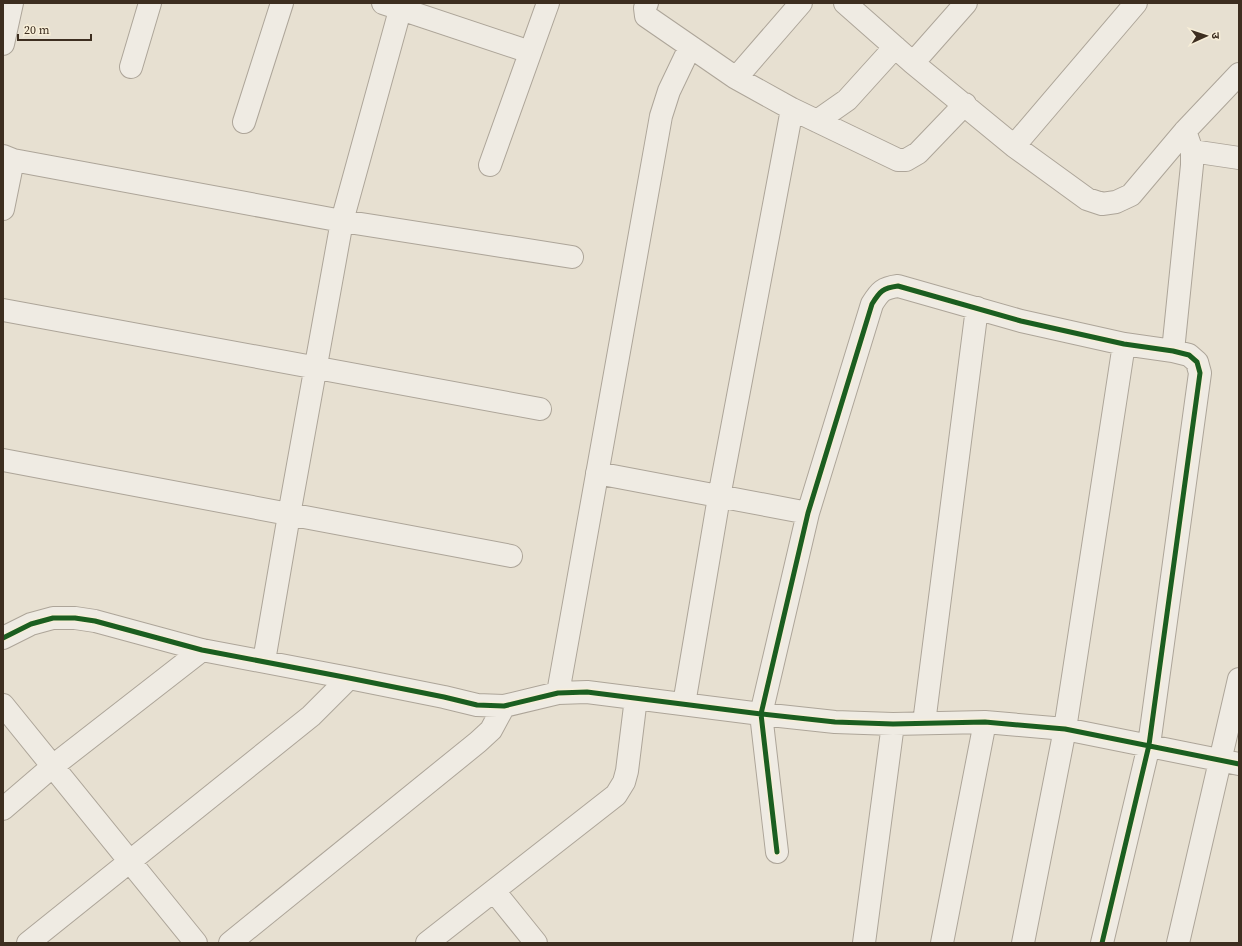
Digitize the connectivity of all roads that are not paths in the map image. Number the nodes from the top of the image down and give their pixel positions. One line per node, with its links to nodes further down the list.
1 (12, 3): 11 (street)
2 (150, 3): 16 (street)
3 (282, 3): 22 (street)
4 (548, 3): 14 (street)
5 (647, 3): 12 (street)
6 (801, 3): 18 (street)
7 (845, 3): 13 (street)
8 (966, 3): 15 (street)
9 (1136, 3): 24 (street)
10 (395, 5): 14 (street); 29 (street)
11 (3, 44)
12 (690, 47): 18 (street); 38 (street)
13 (895, 47): 15 (street); 21 (street)
14 (530, 52): 27 (street)
15 (913, 63): 19 (street)
16 (131, 67)
17 (1239, 74): 23 (street)
18 (736, 78): 20 (street)
19 (965, 104): 21 (street); 24 (street)
20 (792, 109): 21 (street); 39 (street)
21 (817, 121)
22 (244, 122)
23 (1188, 141): 24 (street); 26 (street); 34 (street)
24 (1014, 146)
25 (8, 158): 28 (street); 29 (street)
26 (1239, 158)
27 (490, 165)
28 (3, 209)
29 (342, 221): 30 (street); 35 (street)
30 (572, 257)
31 (977, 308): 33 (street); 40 (street); 55 (street)
32 (3, 310): 35 (street)
33 (1124, 344): 34 (street); 57 (street)
34 (1173, 351): 58 (street)
35 (315, 368): 36 (street); 41 (street)
36 (540, 409)
37 (3, 460): 41 (street)
38 (597, 473): 39 (street); 48 (street)
39 (720, 497): 40 (street); 50 (street)
40 (808, 513): 53 (street)
41 (288, 515): 42 (street); 45 (street)
42 (511, 556)
43 (3, 638): 44 (street)
44 (202, 650): 45 (street); 60 (street)
45 (264, 661): 46 (street)
46 (349, 678): 52 (street); 63 (street)
47 (1239, 680): 59 (street)
48 (558, 693): 49 (street); 52 (street)
49 (636, 698): 50 (street); 64 (street)
50 (684, 704): 53 (street)
51 (3, 705): 60 (street)
52 (504, 706): 67 (street)
53 (761, 714): 56 (street); 62 (street)
54 (985, 722): 55 (street); 57 (street); 71 (street)
55 (924, 723): 56 (street)
56 (893, 724): 70 (street)
57 (1065, 729): 58 (street); 72 (street)
58 (1149, 745): 59 (street); 73 (street)
59 (1230, 762): 74 (street)
60 (53, 766): 61 (street); 63 (street)
61 (3, 809)
62 (778, 852)
63 (130, 862): 65 (street); 66 (street)
64 (494, 891): 68 (street); 69 (street)
65 (28, 943)
66 (196, 943)
67 (230, 943)
68 (427, 943)
69 (536, 943)
70 (864, 943)
71 (942, 943)
72 (1023, 943)
73 (1102, 943)
74 (1178, 943)

